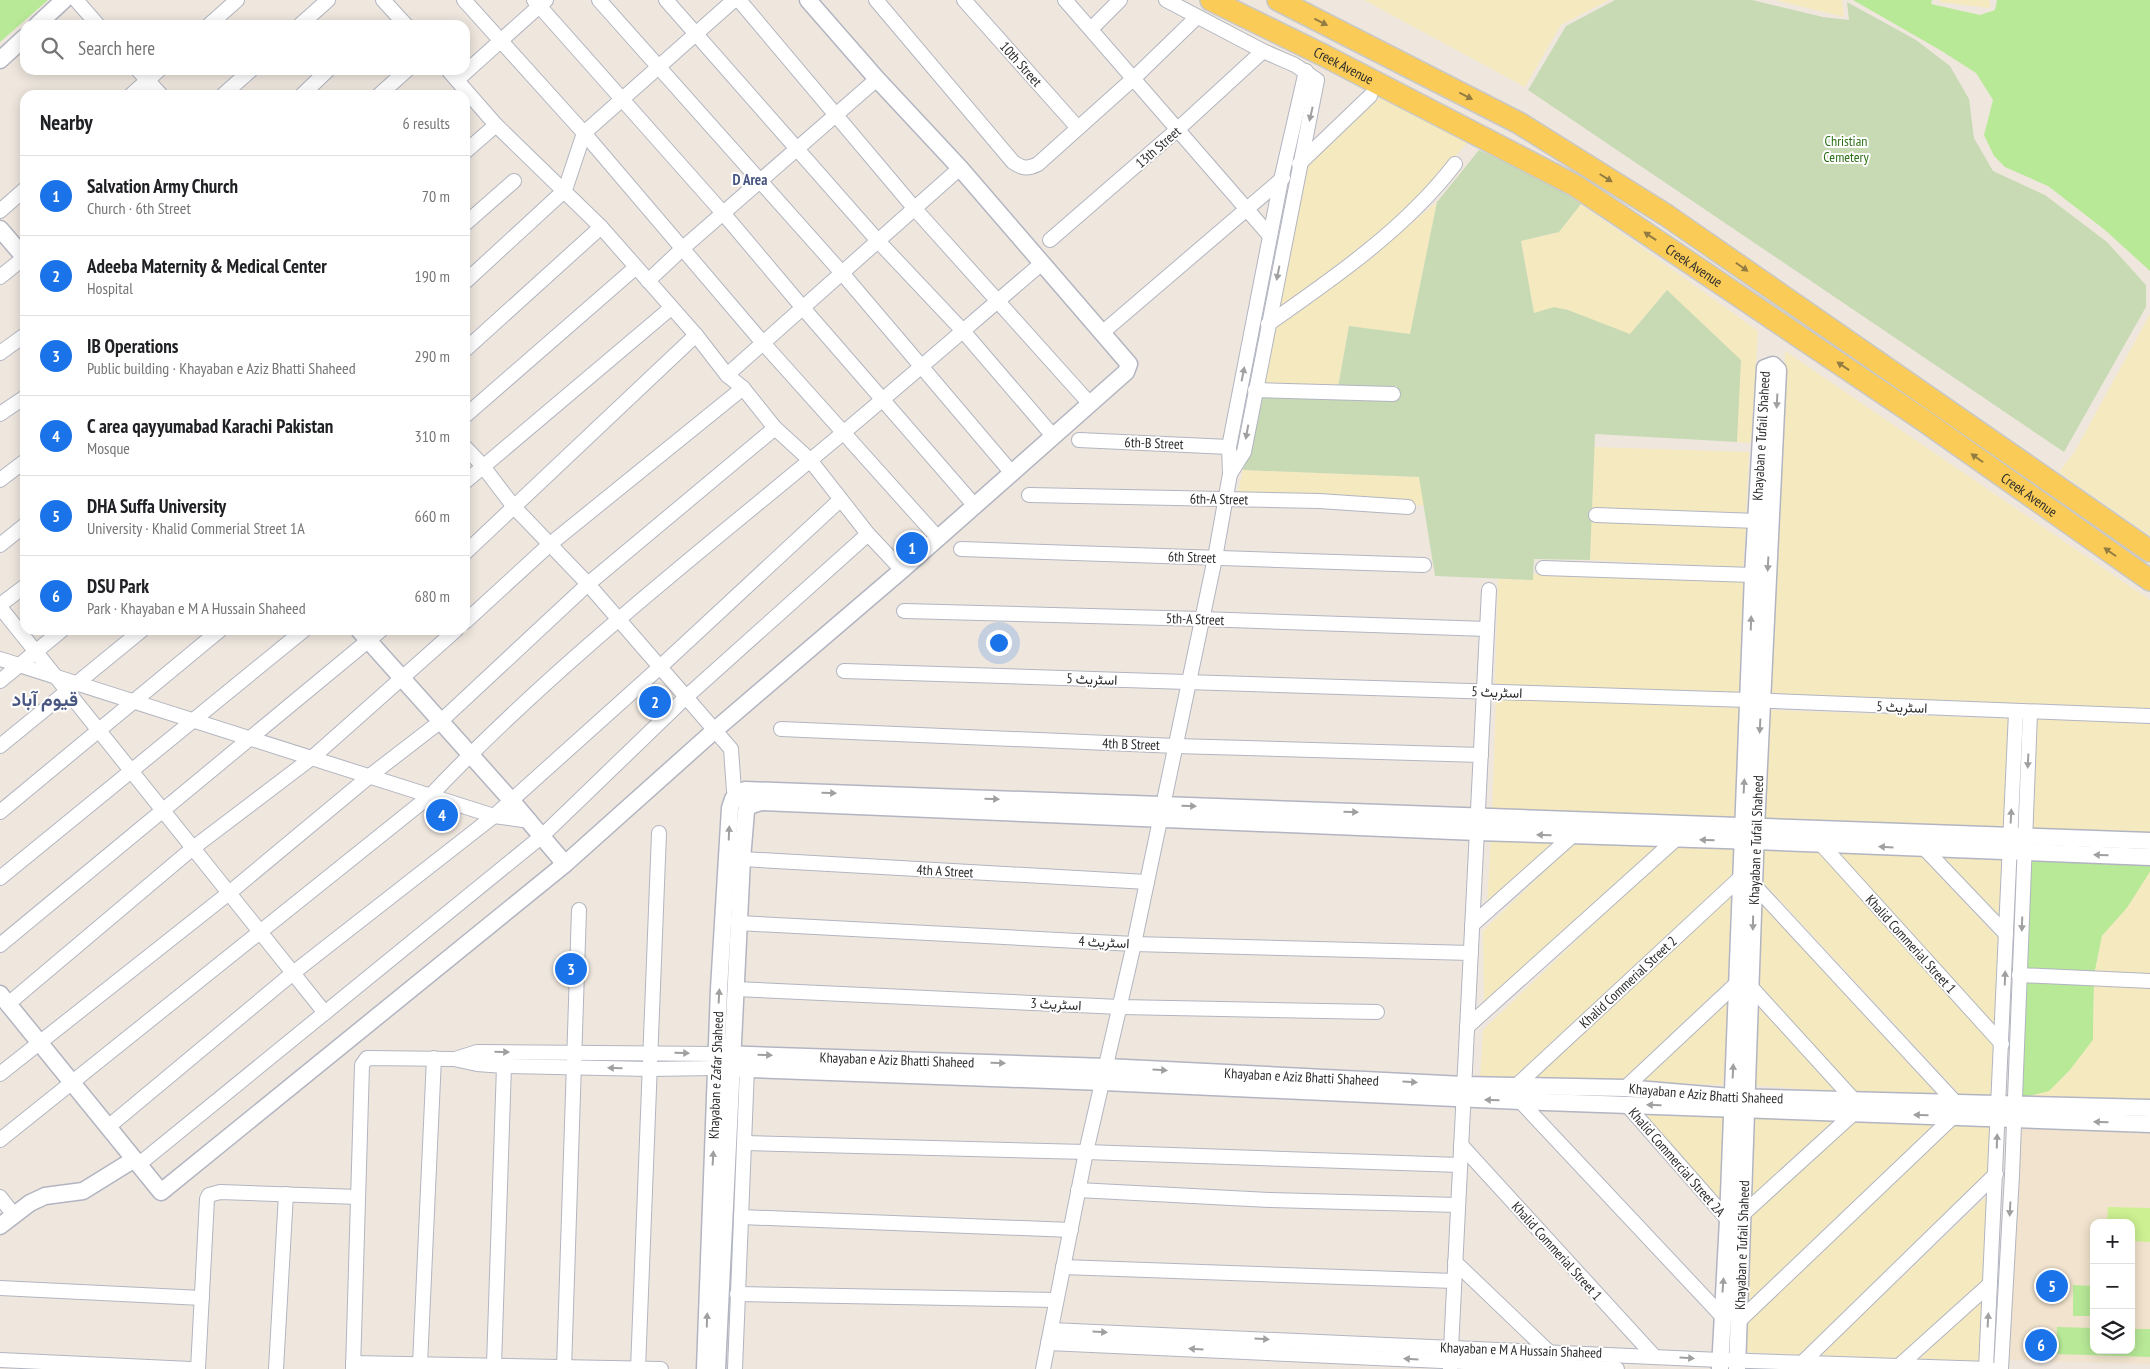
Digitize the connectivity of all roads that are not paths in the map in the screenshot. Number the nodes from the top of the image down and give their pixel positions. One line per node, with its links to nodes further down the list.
1 (64, 0): 21 (street)
2 (76, 0): 22 (street)
3 (237, 0): 23 (street)
4 (328, 0): 24 (street)
5 (383, 0): 25 (street)
6 (464, 0): 28 (street)
7 (600, 0): 32 (street)
8 (666, 0): 27 (street)
9 (734, 0): 27 (street)
10 (739, 0): 49 (street)
11 (808, 0): 40 (street)
12 (876, 0): 51 (street)
13 (964, 0): 51 (street, 10th Street)
14 (1065, 0): 26 (street)
15 (1120, 0): 26 (street)
16 (1166, 0): 20 (street)
17 (1211, 0): 138 (main road, Creek Avenue, one-way to 17)
18 (1278, 0): 132 (main road, Creek Avenue, one-way to 132)
19 (539, 2): 28 (street); 48 (street)
20 (1197, 17): 30 (street); 39 (street)
21 (42, 20)
22 (94, 20)
23 (215, 20)
24 (306, 20)
25 (401, 20)
26 (1091, 29): 39 (street)
27 (696, 34): 32 (street); 55 (street)
28 (500, 41): 33 (street); 53 (street)
29 (20, 42): 31 (street)
30 (1262, 51): 34 (street); 52 (street, 13th Street)
31 (0, 60)
32 (659, 66): 48 (street); 61 (street)
33 (470, 70)
34 (1306, 71): 56 (street, one-way to 56); 59 (street)
35 (143, 75): 41 (street); 42 (street)
36 (245, 75): 43 (street)
37 (323, 75): 44 (street)
38 (402, 75): 45 (street)
39 (1134, 78): 51 (street); 52 (street)
40 (877, 79): 49 (street); 58 (street)
41 (134, 90)
42 (156, 90)
43 (229, 90)
44 (307, 90)
45 (385, 90)
46 (1370, 96): 56 (street)
47 (470, 97): 50 (street)
48 (621, 100): 53 (street); 67 (street)
49 (836, 115): 55 (street); 64 (street)
50 (496, 125): 54 (street); 62 (street)
51 (1078, 128)
52 (1178, 129): 65 (street); 72 (street, 13th Street)
53 (584, 133): 62 (street); 74 (street)
54 (470, 148)
55 (798, 148): 61 (street); 73 (street)
56 (1300, 163): 59 (street); 86 (street, one-way to 86)
57 (1455, 164): 86 (street)
58 (960, 168): 64 (street); 77 (street)
59 (1281, 180): 65 (street); 71 (street)
60 (514, 181): 68 (street)
61 (760, 181): 67 (street); 79 (street)
62 (565, 190): 69 (street); 81 (street)
63 (20, 193): 66 (street)
64 (914, 209): 73 (street); 83 (street)
65 (1248, 210): 71 (street); 88 (street)
66 (0, 211)
67 (723, 213): 74 (street); 85 (street)
68 (470, 220)
69 (601, 227): 78 (street); 92 (street)
70 (0, 229): 75 (street)
71 (1270, 236): 108 (street, one-way to 71)
72 (1050, 240)
73 (878, 241): 79 (street); 87 (street)
74 (683, 248): 82 (street); 91 (street)
75 (20, 252)
76 (20, 262): 80 (street)
77 (1041, 264): 83 (street); 88 (street)
78 (635, 268): 82 (street); 102 (street)
79 (842, 273): 85 (street); 94 (street)
80 (0, 276)
81 (470, 277)
82 (648, 281): 84 (street)
83 (998, 301): 87 (street); 101 (street)
84 (671, 308): 89 (street); 112 (street)
85 (802, 308): 91 (street); 99 (street)
86 (1268, 324): 97 (street)
87 (963, 330): 94 (street); 106 (street)
88 (1103, 332): 101 (street)
89 (696, 335): 95 (street); 122 (street)
90 (20, 339): 93 (street)
91 (763, 344): 95 (street); 105 (street)
92 (470, 345)
93 (0, 353)
94 (922, 365): 99 (street); 113 (street)
95 (727, 375): 96 (street)
96 (743, 388): 104 (street); 129 (street)
97 (1255, 390): 98 (street); 114 (street, one-way to 114)
98 (1393, 394)
99 (882, 399): 105 (street); 120 (street)
100 (20, 400): 103 (street)
101 (1090, 404): 106 (street)
102 (470, 412)
103 (0, 414)
104 (775, 428): 110 (street); 139 (street)
105 (844, 432): 110 (street); 127 (street)
106 (1053, 436): 113 (street)
107 (1079, 440): 108 (street, 6th-B Street)
108 (1229, 447): 114 (street)
109 (470, 452): 112 (street)
110 (810, 460): 119 (street); 145 (street)
111 (20, 465): 116 (street)
112 (482, 465): 115 (street); 122 (street)
113 (1011, 472): 120 (street)
114 (1230, 474): 118 (street)
115 (470, 477)
116 (0, 480)
117 (1028, 495): 118 (street, 6th-A Street)
118 (1226, 498): 121 (street, 6th-A Street); 133 (street)
119 (840, 500): 126 (street); 160 (street)
120 (974, 506): 127 (street)
121 (1408, 506)
122 (514, 507): 129 (street); 130 (street)
123 (1596, 515): 124 (street)
124 (1757, 521): 137 (street, Khayaban e Tufail Shaheed); 170 (street, Khayaban e Tufail Shaheed, one-way to 170)
125 (20, 529): 128 (street)
126 (868, 534): 136 (street); 168 (street)
127 (938, 538): 136 (street)
128 (0, 545)
129 (549, 545): 139 (street); 144 (street)
130 (470, 548)
131 (961, 549): 133 (street, 6th Street)
132 (2150, 551)
133 (1215, 558): 134 (street, 6th Street); 146 (street)
134 (1424, 566)
135 (1543, 568): 137 (street)
136 (902, 570): 176 (street)
137 (1753, 575): 170 (street, Khayaban e Tufail Shaheed, one-way to 137)
138 (2150, 580)
139 (588, 584): 145 (street); 174 (street)
140 (20, 590): 142 (street)
141 (1489, 590): 147 (street)
142 (0, 606): 148 (street)
143 (904, 611): 146 (street, 5th-A Street)
144 (470, 617)
145 (618, 619): 160 (street); 181 (street)
146 (1202, 619): 147 (street, 5th-A Street); 165 (street)
147 (1487, 629): 167 (street)
148 (20, 632)
149 (23, 635): 157 (street)
150 (56, 635): 157 (street)
151 (136, 635): 166 (street)
152 (214, 635): 169 (street)
153 (298, 635): 173 (street)
154 (369, 635): 178 (street)
155 (371, 635): 163 (street)
156 (450, 635): 163 (street)
157 (36, 652): 159 (street); 162 (street)
158 (0, 659): 159 (street)
159 (19, 665): 162 (street); 164 (street)
160 (660, 667): 168 (street); 188 (street)
161 (844, 672): 165 (street, اسٹریٹ 5)
162 (55, 676): 166 (street)
163 (403, 678): 174 (street); 183 (street)
164 (0, 680)
165 (1188, 682): 167 (street, اسٹریٹ 5); 180 (street)
166 (72, 687): 169 (street); 177 (street); 179 (street)
167 (1484, 692): 170 (street, اسٹریٹ 5); 182 (street)
168 (686, 698): 176 (street); 197 (street)
169 (134, 701): 173 (street); 177 (street)
170 (1755, 701): 171 (street, اسٹریٹ 5); 196 (street, Khayaban e Tufail Shaheed)
171 (2023, 712): 172 (street, اسٹریٹ 5); 202 (street)
172 (2150, 716)
173 (194, 720): 178 (street); 184 (street)
174 (441, 721): 181 (street); 185 (street)
175 (781, 728): 180 (street, 4th B Street)
176 (715, 730): 187 (street); 207 (street)
177 (98, 731): 184 (street); 191 (street)
178 (251, 738): 183 (street); 189 (street)
179 (0, 746)
180 (1176, 746): 182 (street, 4th B Street); 190 (street)
181 (470, 754): 186 (street); 188 (street)
182 (1481, 755): 194 (street)
183 (313, 756): 185 (street); 203 (street)
184 (132, 772): 189 (street); 208 (street)
185 (371, 775): 186 (street); 211 (street)
186 (431, 795): 192 (street); 215 (street)
187 (744, 797): 190 (street); 206 (street); 236 (street, Khayaban e Zafar Shaheed, one-way to 187)
188 (512, 800): 192 (street); 193 (street)
189 (163, 811): 203 (street); 218 (street)
190 (1162, 811): 194 (street); 210 (street)
191 (0, 812)
192 (494, 816): 193 (street); 220 (street)
193 (530, 821): 197 (street)
194 (1477, 825): 196 (street); 198 (street, one-way to 194); 214 (street)
195 (659, 833): 232 (street)
196 (1749, 834): 199 (street, one-way to 199); 201 (street); 202 (street); 209 (street, Khayaban e Tufail Shaheed)
197 (542, 836): 207 (street); 228 (street)
198 (1572, 836): 199 (street); 214 (street)
199 (1676, 839): 229 (street)
200 (2150, 841): 202 (street)
201 (1821, 844): 204 (street, one-way to 201); 231 (street, Khalid Commerial Street 1)
202 (2017, 844): 204 (street); 205 (street, one-way to 202); 216 (street); 221 (street, one-way to 221)
203 (193, 848): 211 (street); 225 (street)
204 (1924, 848): 216 (street)
205 (2150, 857)
206 (742, 859): 210 (street, 4th A Street); 213 (street)
207 (564, 864): 258 (street)
208 (0, 878)
209 (1747, 881): 223 (street, Khayaban e Tufail Shaheed); 245 (street, Khalid Commerial Street 2); 250 (street)
210 (1147, 882): 217 (street)
211 (229, 893): 215 (street); 230 (street)
212 (579, 910): 235 (street)
213 (738, 923): 217 (street, اسٹریٹ 4); 224 (street)
214 (1472, 924): 219 (street)
215 (260, 931): 220 (street); 242 (street)
216 (2006, 934): 231 (street, one-way to 216)
217 (1134, 944): 219 (street, اسٹریٹ 4); 226 (street)
218 (0, 945)
219 (1471, 953): 229 (street)
220 (293, 973): 228 (street); 253 (street)
221 (2019, 976): 222 (street); 251 (street)
222 (2150, 981)
223 (1744, 985): 243 (street); 246 (street, Khayaban e Tufail Shaheed); 248 (street)
224 (735, 989): 226 (street, اسٹریٹ 3); 236 (street)
225 (3, 999): 230 (street)
226 (1120, 1007): 227 (street, اسٹریٹ 3); 241 (street)
227 (1377, 1012)
228 (325, 1013): 258 (street)
229 (1467, 1027): 244 (street)
230 (40, 1042): 240 (street); 242 (street)
231 (2002, 1044): 251 (street)
232 (650, 1053): 235 (street, Khayaban e Aziz Bhatti Shaheed); 236 (street, Khayaban e Aziz Bhatti Shaheed, one-way to 236); 239 (street)
233 (434, 1058): 234 (street, Khayaban e Aziz Bhatti Shaheed); 263 (street, Khayaban e Aziz Bhatti Shaheed); 287 (street)
234 (454, 1059): 235 (street, Khayaban e Aziz Bhatti Shaheed, one-way to 235); 237 (street, Khayaban e Aziz Bhatti Shaheed)
235 (575, 1060): 237 (street, Khayaban e Aziz Bhatti Shaheed); 239 (street, Khayaban e Aziz Bhatti Shaheed, one-way to 235); 293 (street)
236 (724, 1061): 238 (street, Khayaban e Aziz Bhatti Shaheed); 239 (street, Khayaban e Aziz Bhatti Shaheed); 241 (street, Khayaban e Aziz Bhatti Shaheed, one-way to 241); 299 (street, Khayaban e Zafar Shaheed, one-way to 236); 300 (street)
237 (504, 1066): 290 (street)
238 (748, 1068): 241 (street, Khayaban e Aziz Bhatti Shaheed); 255 (street)
239 (649, 1069): 297 (street)
240 (0, 1074)
241 (1104, 1075): 244 (street, Khayaban e Aziz Bhatti Shaheed); 257 (street)
242 (72, 1081): 253 (street); 254 (street)
243 (1626, 1088): 245 (street, Khayaban e Aziz Bhatti Shaheed); 246 (street, Khayaban e Aziz Bhatti Shaheed)
244 (1464, 1092): 245 (street, Khayaban e Aziz Bhatti Shaheed); 256 (street)
245 (1518, 1094): 247 (street, Khayaban e Aziz Bhatti Shaheed); 279 (street)
246 (1739, 1102): 247 (street, Khayaban e Aziz Bhatti Shaheed, one-way to 247); 248 (street, Khayaban e Aziz Bhatti Shaheed); 268 (street, Khayaban e Tufail Shaheed)
247 (1626, 1104): 268 (street, Khalid Commercial Street 2A)
248 (1853, 1106): 250 (street, Khayaban e Aziz Bhatti Shaheed); 268 (street, Khalid Commercial Street 2A)
249 (2150, 1108): 251 (street, Khayaban e Aziz Bhatti Shaheed)
250 (1954, 1109): 251 (street, Khayaban e Aziz Bhatti Shaheed); 280 (street)
251 (2006, 1111): 252 (street, Khayaban e Aziz Bhatti Shaheed, one-way to 251); 260 (street, one-way to 251); 306 (street, one-way to 306)
252 (2150, 1124)
253 (108, 1127): 258 (street)
254 (0, 1140)
255 (745, 1144): 257 (street); 267 (street)
256 (1461, 1146): 259 (street); 283 (street, Khalid Commerial Street 1)
257 (1086, 1152): 259 (street); 261 (street)
258 (135, 1163): 266 (street)
259 (1460, 1165): 265 (street)
260 (1996, 1174): 274 (street); 286 (street)
261 (1078, 1190): 265 (street); 270 (street)
262 (286, 1194): 263 (street); 277 (street); 296 (street)
263 (358, 1197): 292 (street)
264 (0, 1198): 266 (street)
265 (1458, 1206): 271 (street)
266 (14, 1215): 269 (street)
267 (741, 1217): 270 (street); 276 (street)
268 (1735, 1217): 279 (street, Khayaban e Tufail Shaheed, one-way to 268); 280 (street, Khayaban e Tufail Shaheed)
269 (0, 1226)
270 (1071, 1230): 272 (street)
271 (1455, 1262): 273 (street); 282 (street)
272 (1063, 1267): 273 (street); 278 (street)
273 (1454, 1282): 284 (street)
274 (1990, 1284): 291 (street); 304 (street, one-way to 274)
275 (0, 1288): 277 (street)
276 (737, 1294): 278 (street); 301 (street)
277 (202, 1298): 295 (street)
278 (1056, 1300): 281 (street)
279 (1721, 1315): 288 (street, Khayaban e Tufail Shaheed)
280 (1738, 1321): 289 (street, Khayaban e Tufail Shaheed)
281 (1050, 1336): 284 (street, Khayaban e M A Hussain Shaheed); 302 (street)
282 (1548, 1352): 283 (street, Khayaban e M A Hussain Shaheed); 284 (street, Khayaban e M A Hussain Shaheed)
283 (1654, 1356): 288 (street, Khayaban e M A Hussain Shaheed, one-way to 288)
284 (1450, 1359): 303 (street, Khayaban e M A Hussain Shaheed)
285 (0, 1360): 294 (street)
286 (1803, 1362): 289 (street, Khayaban e M A Hussain Shaheed); 291 (street, Khayaban e M A Hussain Shaheed)
287 (420, 1364): 290 (street); 292 (street)
288 (1720, 1364): 289 (street, Khayaban e M A Hussain Shaheed)
289 (1737, 1364)
290 (494, 1365): 293 (street)
291 (1900, 1365): 304 (street, Khayaban e M A Hussain Shaheed)
292 (353, 1366)
293 (564, 1368): 297 (street)
294 (191, 1369)
295 (198, 1369)
296 (276, 1369)
297 (638, 1369): 298 (street)
298 (661, 1369)
299 (705, 1369)
300 (717, 1369)
301 (735, 1369)
302 (1043, 1369)
303 (1617, 1369)
304 (1986, 1369): 305 (street, Khayaban e M A Hussain Shaheed)
305 (1990, 1369)
306 (2001, 1369)

